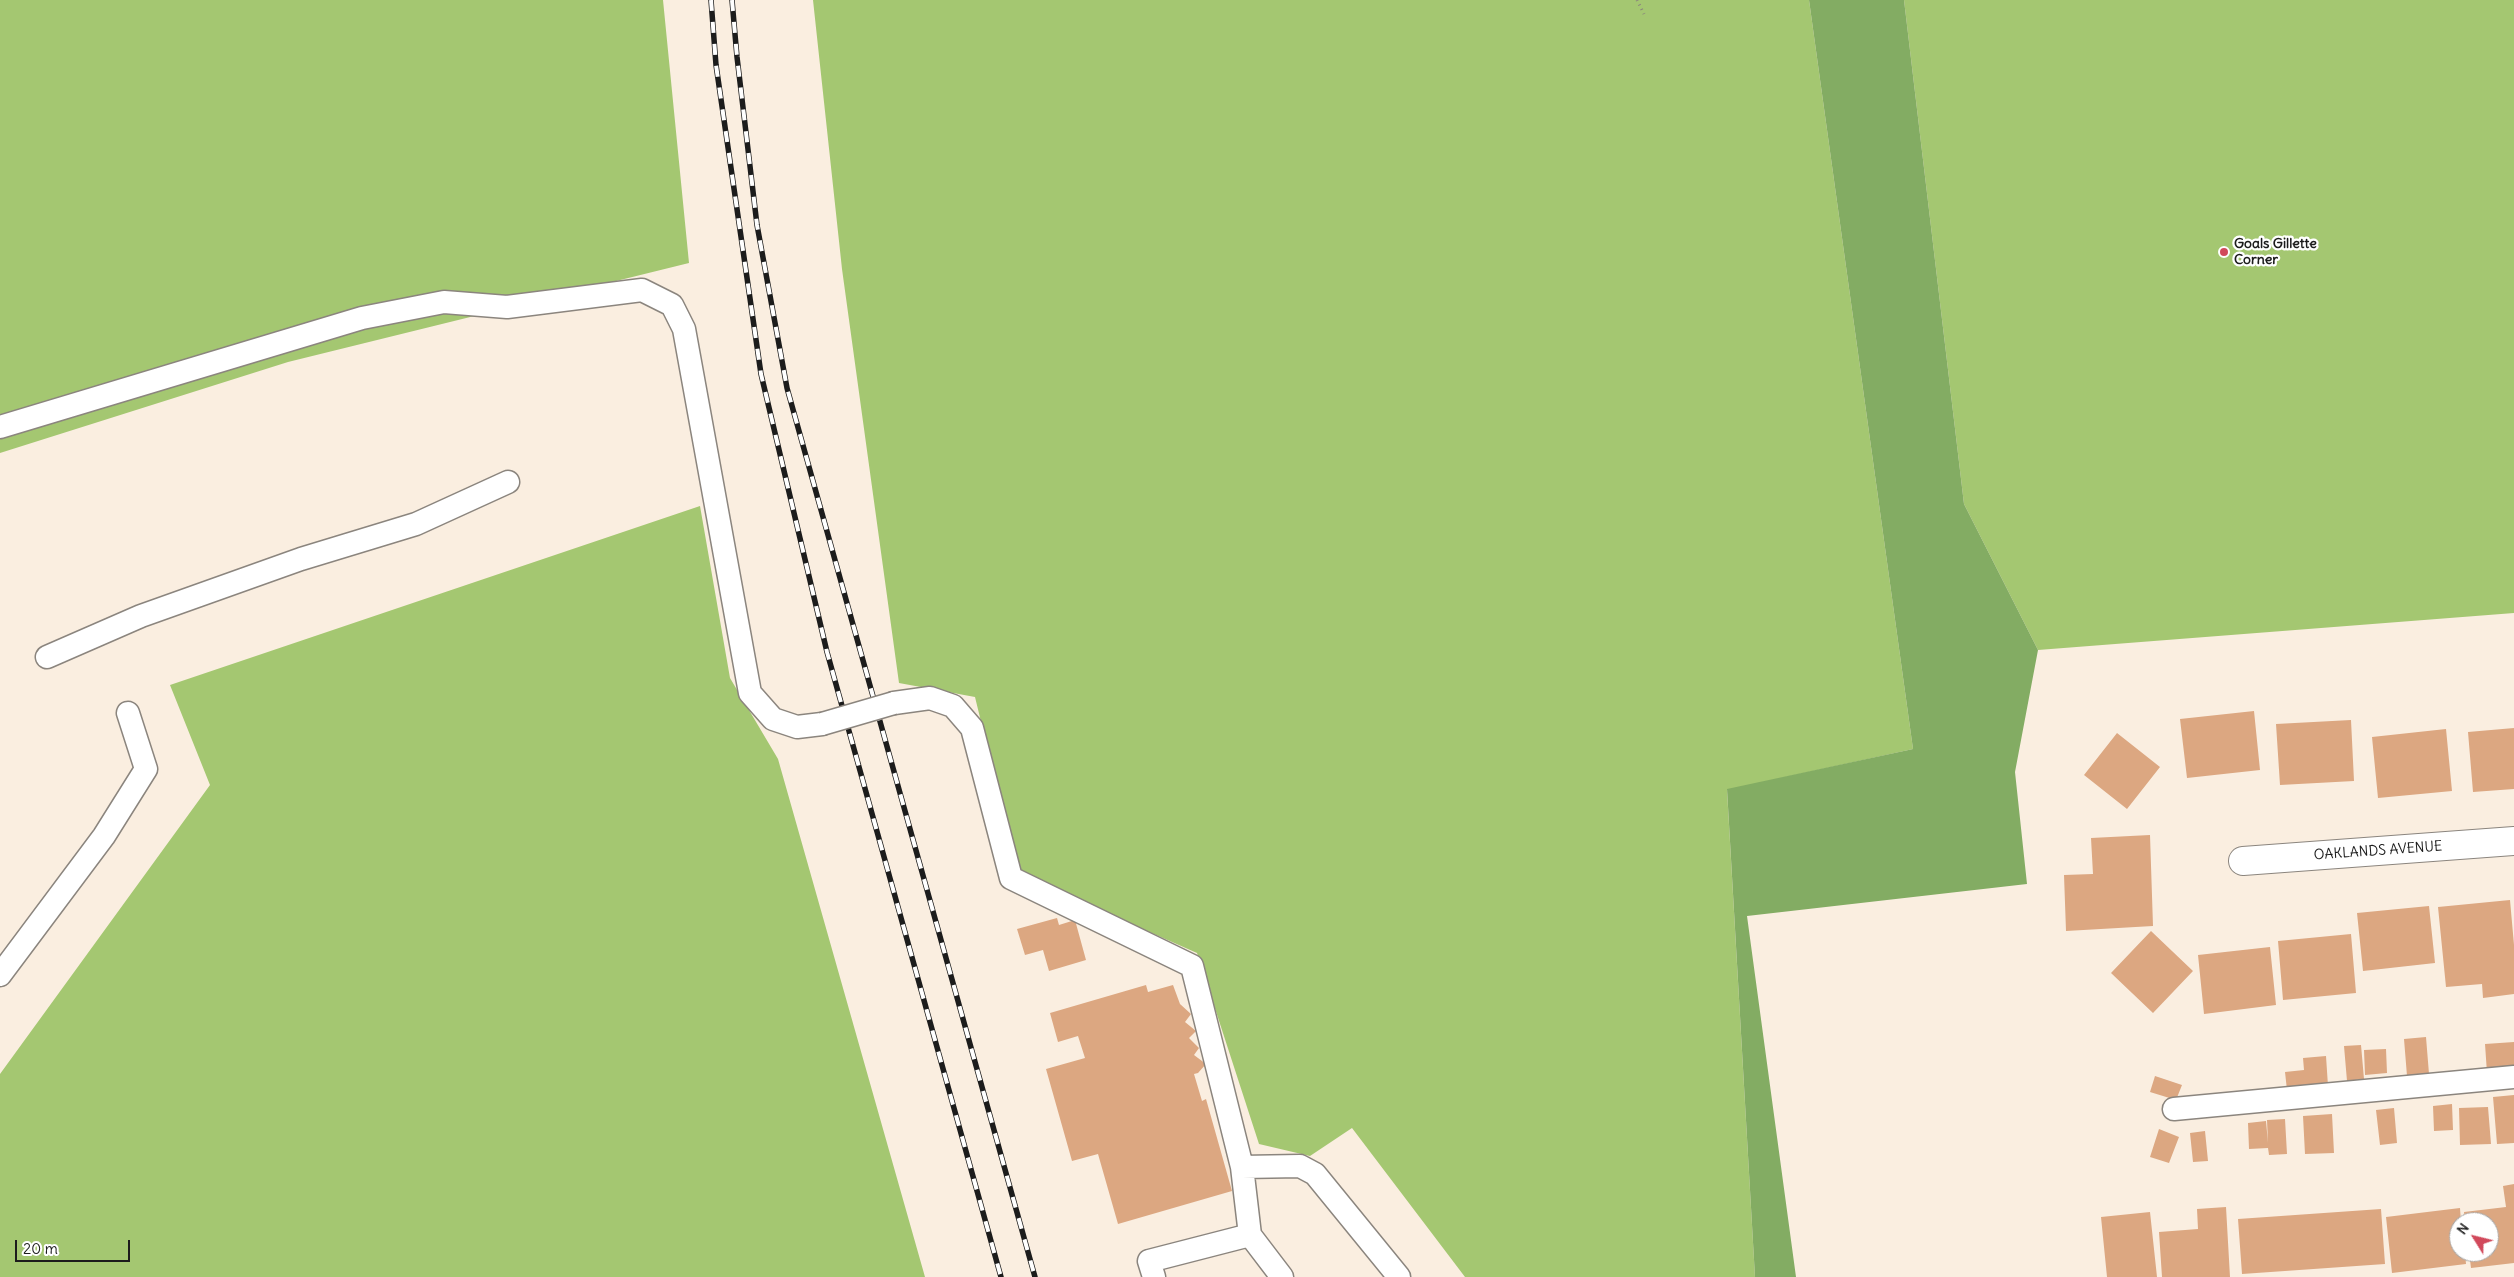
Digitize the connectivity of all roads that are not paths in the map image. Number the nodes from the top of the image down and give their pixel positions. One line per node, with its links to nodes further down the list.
1 (0, 427): 10 (lane, bridge)
2 (508, 482): 3 (lane)
3 (47, 657)
4 (128, 713): 7 (lane)
5 (2514, 841): 6 (street, OAKLANDS AVENUE)
6 (2243, 861)
7 (0, 975)
8 (2514, 1077): 9 (lane)
9 (2174, 1109)
10 (1242, 1167): 11 (lane); 14 (lane)
11 (1250, 1235): 12 (lane); 13 (lane)
12 (1154, 1277)
13 (1282, 1277)
14 (1399, 1277)

